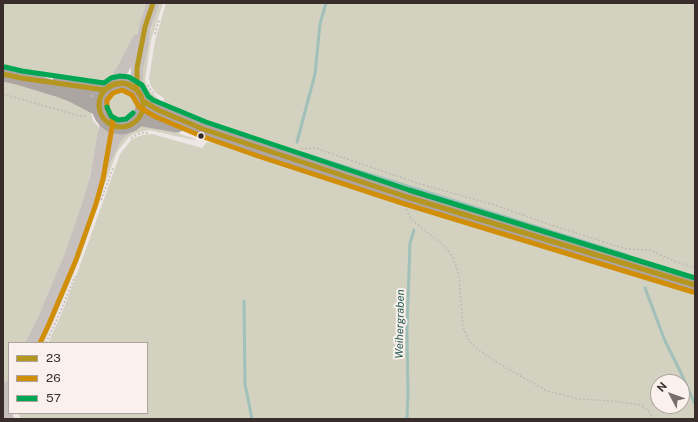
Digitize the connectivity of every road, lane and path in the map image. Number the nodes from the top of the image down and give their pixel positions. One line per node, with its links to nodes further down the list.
1 (153, 3): 3 (street)
2 (160, 18): 3 (path)
3 (150, 30): 6 (street); 7 (street)
4 (3, 74): 5 (main road)
5 (21, 78): 6 (main road); 9 (main road)
6 (109, 88): 7 (main road); 9 (main road)
7 (146, 92): 11 (main road); 12 (main road)
8 (3, 94): 9 (path)
9 (102, 115): 11 (main road); 16 (street)
10 (155, 121): 11 (main road); 12 (main road); 13 (path)
11 (133, 122): 16 (street)
12 (203, 129): 17 (main road)
13 (128, 141)
14 (301, 148): 19 (path)
15 (114, 167): 18 (path)
16 (96, 177): 22 (street)
17 (407, 197): 21 (main road); 26 (path)
18 (101, 201)
19 (695, 268)
20 (76, 273): 23 (path)
21 (695, 286)
22 (32, 342)
23 (46, 342)
24 (3, 401): 25 (street)
25 (8, 419)
26 (654, 419)

